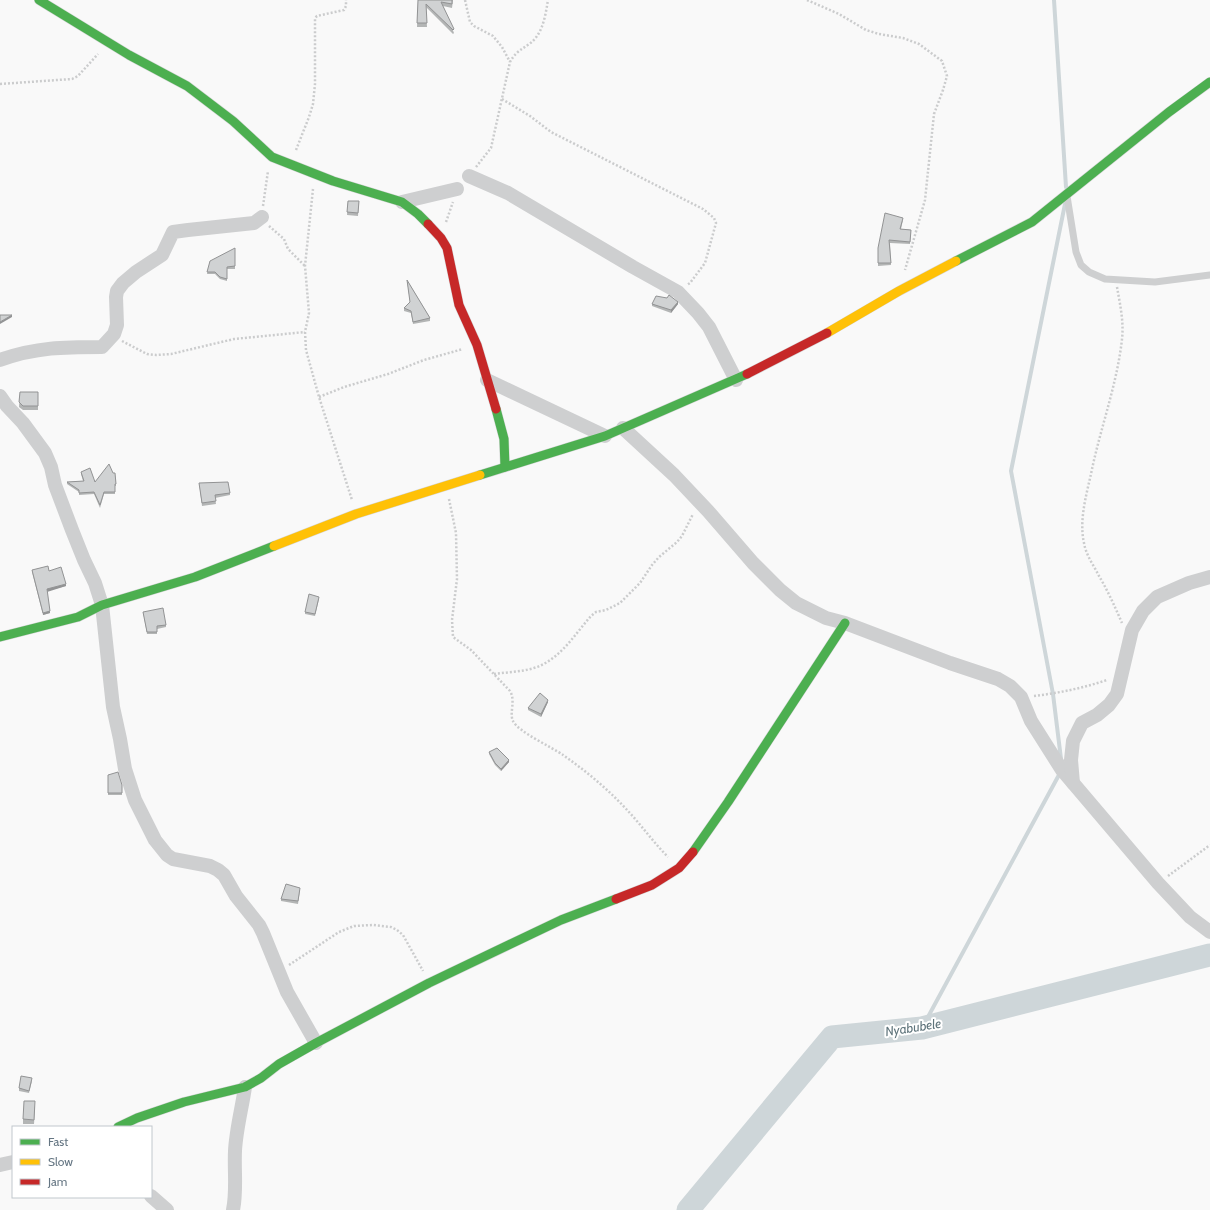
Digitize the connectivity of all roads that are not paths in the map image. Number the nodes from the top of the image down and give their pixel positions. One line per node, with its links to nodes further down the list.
1 (39, 0): 6 (street)
2 (1210, 82): 5 (street)
3 (468, 176): 11 (street)
4 (457, 190): 6 (street)
5 (1067, 194): 8 (lane); 11 (street)
6 (402, 202): 10 (street)
7 (262, 217): 9 (street)
8 (1210, 275)
9 (0, 360)
10 (487, 380): 14 (street); 15 (street)
11 (736, 380): 13 (street)
12 (0, 396): 17 (street)
13 (623, 428): 14 (street); 18 (street)
14 (605, 436): 15 (street)
15 (505, 467): 17 (street)
16 (1210, 577): 20 (street)
17 (102, 605): 19 (street); 22 (street)
18 (845, 623): 20 (street); 22 (street)
19 (0, 637)
20 (1073, 783): 21 (street)
21 (1210, 932)
22 (316, 1043): 23 (street)
23 (245, 1087): 24 (street); 29 (street)
24 (120, 1126)
25 (12, 1162): 26 (street)
26 (0, 1165)
27 (152, 1197): 28 (street)
28 (167, 1210)
29 (233, 1210)

